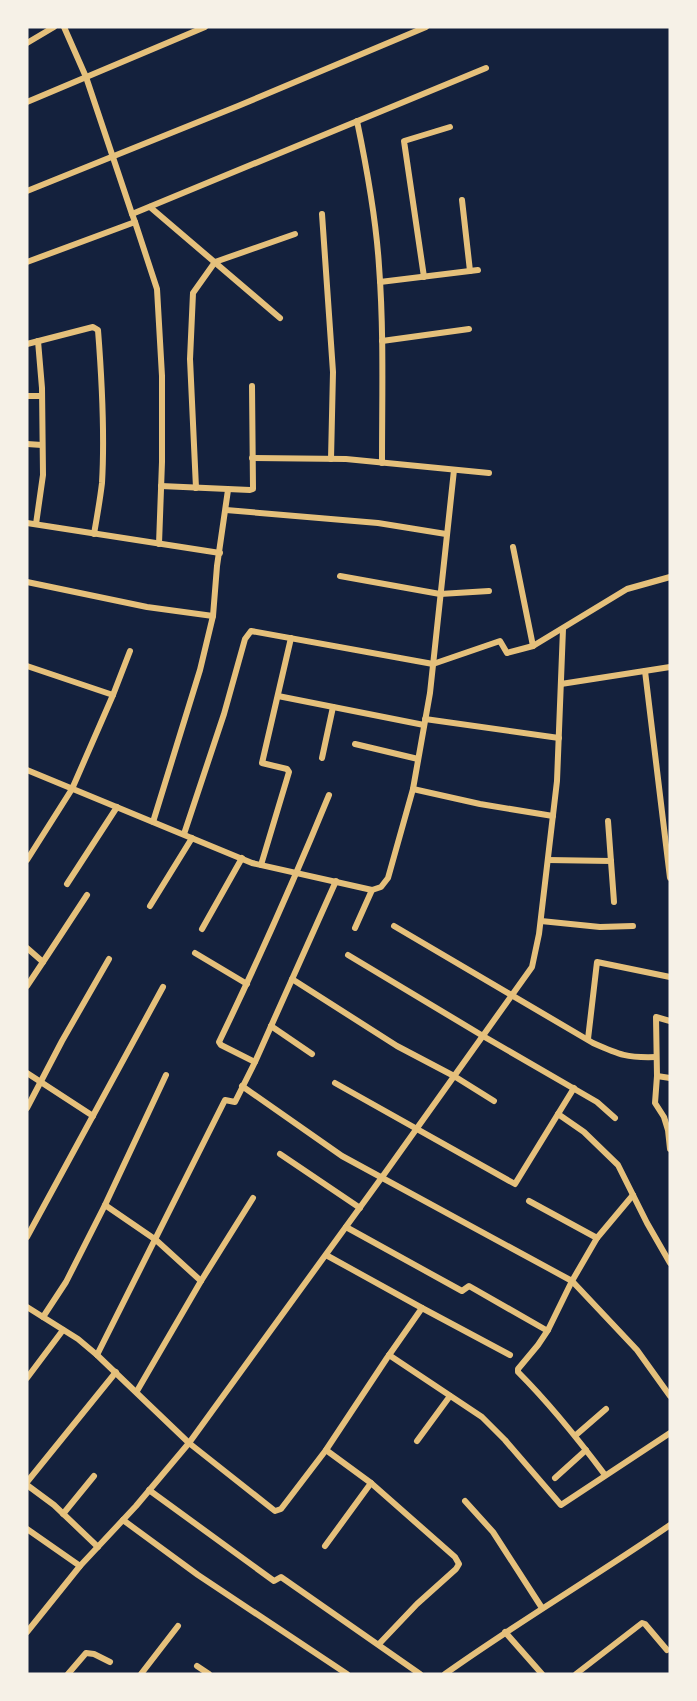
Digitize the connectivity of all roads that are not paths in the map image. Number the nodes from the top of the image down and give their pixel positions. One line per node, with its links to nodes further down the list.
1 (54, 27): 5 (street)
2 (64, 27): 7 (street)
3 (205, 27): 7 (street)
4 (426, 27): 11 (street)
5 (27, 43)
6 (486, 68): 9 (street)
7 (86, 77): 8 (street); 11 (street)
8 (27, 102)
9 (357, 121): 14 (street); 24 (street)
10 (450, 127): 23 (street)
11 (112, 157): 12 (street); 15 (street)
12 (27, 191)
13 (462, 200): 22 (street)
14 (150, 207): 15 (street); 20 (street)
15 (132, 214): 17 (street)
16 (322, 214): 36 (street)
17 (135, 222): 19 (street); 40 (street)
18 (295, 234): 20 (street)
19 (27, 262)
20 (215, 262): 25 (street); 41 (street)
21 (478, 270): 22 (street)
22 (470, 272): 23 (street)
23 (424, 277): 24 (street)
24 (380, 282): 28 (street)
25 (280, 318)
26 (469, 329): 28 (street)
27 (38, 341): 29 (street); 32 (street); 46 (street)
28 (382, 341): 37 (street)
29 (27, 344)
30 (252, 386): 35 (street)
31 (27, 396): 32 (street)
32 (42, 396): 34 (street)
33 (27, 444): 34 (street)
34 (42, 445): 45 (street)
35 (252, 458): 36 (street); 42 (street)
36 (331, 459): 37 (street)
37 (382, 463): 38 (street)
38 (454, 470): 39 (street); 47 (street)
39 (489, 473)
40 (161, 486): 41 (street); 48 (street)
41 (196, 488): 42 (street)
42 (228, 490): 43 (street)
43 (226, 510): 47 (street); 50 (street)
44 (27, 523): 45 (street)
45 (36, 524): 46 (street)
46 (94, 534): 48 (street)
47 (446, 534): 55 (street)
48 (159, 544): 50 (street)
49 (513, 548): 59 (street)
50 (220, 553): 56 (street)
51 (340, 576): 55 (street)
52 (670, 577): 57 (street)
53 (27, 582): 56 (street)
54 (489, 591): 55 (street)
55 (440, 594): 61 (street)
56 (213, 616): 81 (street)
57 (563, 629): 59 (street); 65 (street)
58 (291, 638): 61 (street); 67 (street); 82 (street)
59 (533, 646): 61 (street)
60 (130, 651): 66 (street)
61 (433, 664): 69 (street)
62 (27, 666): 66 (street)
63 (670, 667): 64 (street)
64 (645, 671): 65 (street); 90 (street)
65 (561, 684): 70 (street)
66 (113, 695): 75 (street)
67 (278, 696): 68 (street); 88 (street)
68 (333, 707): 69 (street); 72 (street)
69 (424, 722): 70 (street); 73 (street)
70 (559, 738): 79 (street)
71 (355, 744): 73 (street)
72 (322, 759)
73 (418, 759): 76 (street)
74 (27, 770): 75 (street)
75 (72, 789): 78 (street); 85 (street)
76 (413, 789): 79 (street); 93 (street)
77 (329, 795): 89 (street)
78 (117, 807): 81 (street); 92 (street)
79 (553, 816): 86 (street)
80 (608, 821): 87 (street)
81 (153, 822): 82 (street)
82 (184, 834): 83 (street)
83 (192, 838): 84 (street); 96 (street)
84 (242, 858): 88 (street); 101 (street)
85 (27, 860)
86 (548, 860): 87 (street); 97 (street)
87 (611, 861): 95 (street)
88 (261, 865): 89 (street)
89 (297, 873): 91 (street); 109 (street)
90 (670, 878)
91 (336, 881): 93 (street); 108 (street)
92 (67, 884)
93 (372, 890): 100 (street)
94 (87, 896): 106 (street)
95 (614, 902)
96 (150, 906)
97 (541, 921): 99 (street); 112 (street)
98 (394, 926): 112 (street)
99 (633, 926)
100 (355, 928)
101 (202, 929)
102 (27, 948): 106 (street)
103 (195, 954): 109 (street)
104 (348, 955): 115 (street)
105 (109, 960): 125 (street)
106 (43, 962): 110 (street)
107 (670, 978): 116 (street)
108 (292, 979): 114 (street); 122 (street)
109 (247, 984): 119 (street)
110 (27, 986)
111 (163, 987): 132 (street)
112 (512, 995): 115 (street); 116 (street)
113 (670, 1021): 118 (street)
114 (271, 1026): 117 (street); 119 (street)
115 (483, 1036): 122 (street); 128 (street)
116 (588, 1039): 118 (street)
117 (312, 1054)
118 (656, 1057): 123 (street)
119 (255, 1062): 127 (street)
120 (27, 1073): 125 (street)
121 (165, 1075): 141 (street)
122 (454, 1076): 129 (street); 134 (street)
123 (657, 1076): 124 (street); 135 (street)
124 (670, 1078)
125 (41, 1082): 130 (street); 132 (street)
126 (334, 1083): 134 (street)
127 (243, 1086): 137 (street); 146 (street)
128 (574, 1088): 131 (street); 133 (street)
129 (494, 1101)
130 (27, 1108)
131 (558, 1113): 134 (street); 138 (street)
132 (93, 1116): 144 (street)
133 (615, 1118)
134 (417, 1129): 137 (street)
135 (670, 1149)
136 (280, 1154): 142 (street)
137 (383, 1176): 142 (street); 150 (street)
138 (633, 1195): 145 (street); 148 (street)
139 (253, 1198): 149 (street)
140 (529, 1201): 145 (street)
141 (105, 1205): 146 (street); 153 (street)
142 (360, 1208): 143 (street)
143 (346, 1227): 147 (street); 155 (street)
144 (27, 1237)
145 (597, 1238): 150 (street)
146 (156, 1240): 149 (street); 156 (street)
147 (326, 1255): 152 (street); 168 (street)
148 (670, 1263)
149 (201, 1281): 161 (street)
150 (572, 1281): 155 (street); 163 (street)
151 (27, 1307): 153 (street)
152 (422, 1308): 157 (street); 158 (street)
153 (43, 1317): 154 (street)
154 (63, 1330): 156 (street); 160 (street)
155 (548, 1330): 166 (street)
156 (97, 1355): 159 (street)
157 (389, 1355): 162 (street); 169 (street)
158 (510, 1356)
159 (116, 1372): 161 (street); 174 (street)
160 (27, 1378)
161 (137, 1391): 168 (street)
162 (450, 1396): 167 (street); 171 (street)
163 (670, 1396)
164 (606, 1409): 166 (street)
165 (670, 1434): 171 (street)
166 (576, 1435): 170 (street)
167 (417, 1441)
168 (189, 1443): 169 (street); 176 (street)
169 (326, 1450): 175 (street)
170 (586, 1450): 171 (street); 173 (street)
171 (605, 1475)
172 (94, 1476): 178 (street)
173 (555, 1478)
174 (27, 1483): 178 (street)
175 (371, 1483): 182 (street); 189 (street)
176 (149, 1490): 179 (street); 189 (street)
177 (465, 1501): 185 (street)
178 (63, 1514): 183 (street)
179 (123, 1520): 183 (street); 196 (street)
180 (670, 1525): 185 (street)
181 (27, 1529): 184 (street)
182 (325, 1546)
183 (98, 1547): 184 (street)
184 (80, 1566): 187 (street)
185 (542, 1608): 188 (street)
186 (178, 1626): 194 (street)
187 (27, 1632)
188 (505, 1632): 198 (street); 199 (street)
189 (379, 1644): 197 (street)
190 (667, 1650): 200 (street)
191 (110, 1662): 193 (street)
192 (197, 1666): 195 (street)
193 (68, 1674)
194 (141, 1674)
195 (209, 1674)
196 (347, 1674)
197 (420, 1674)
198 (445, 1674)
199 (542, 1674)
200 (576, 1674)

